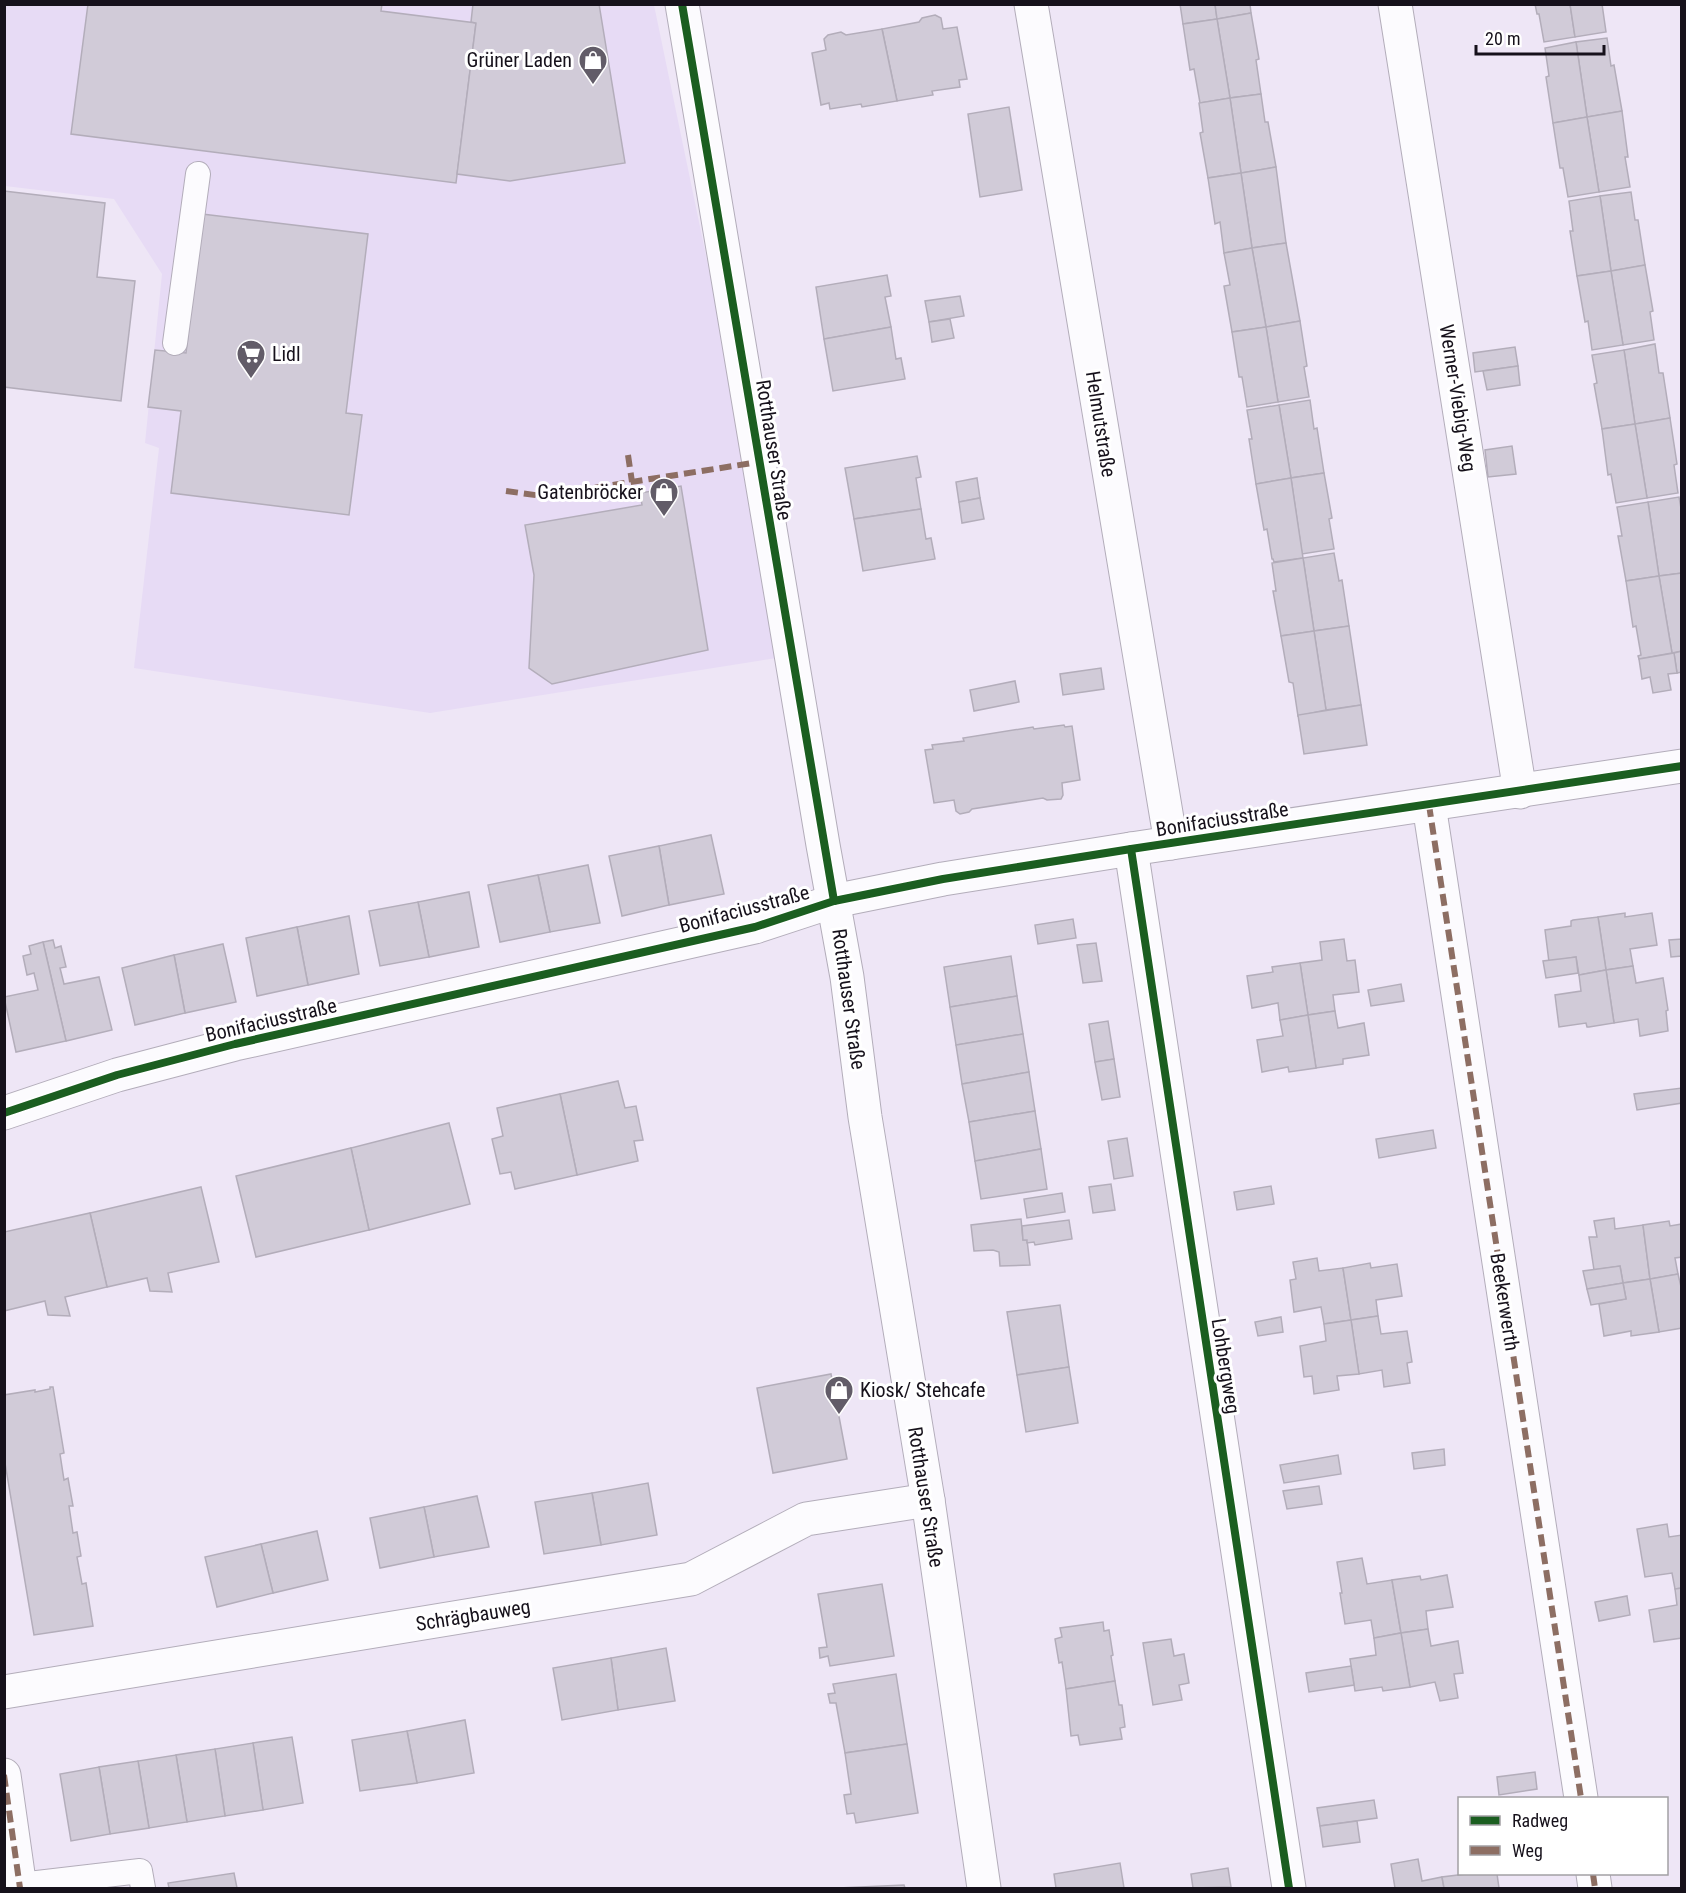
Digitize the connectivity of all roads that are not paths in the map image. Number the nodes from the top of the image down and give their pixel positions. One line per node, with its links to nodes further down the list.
1 (682, 4): 11 (street, Rotthauser Straße)
2 (1031, 4): 9 (street, Helmutstraße)
3 (1395, 4): 7 (street, Werner-Viebig-Weg)
4 (198, 174): 5 (lane)
5 (175, 343)
6 (1682, 766): 7 (street, Bonifaciusstraße)
7 (1520, 792): 8 (street, Bonifaciusstraße)
8 (1429, 805): 9 (street, Bonifaciusstraße); 16 (street, Beekerwerth)
9 (1171, 843): 10 (street, Bonifaciusstraße)
10 (1131, 849): 11 (street, Bonifaciusstraße); 20 (street, Lohbergweg)
11 (834, 901): 12 (street, Bonifaciusstraße); 13 (street, Rotthauser Straße)
12 (4, 1113)
13 (928, 1500): 14 (street, Schrägbauweg); 19 (street, Rotthauser Straße)
14 (4, 1692)
15 (4, 1775): 17 (street)
16 (1581, 1797)
17 (20, 1887): 18 (lane)
18 (142, 1888)
19 (984, 1888)
20 (1289, 1888)

